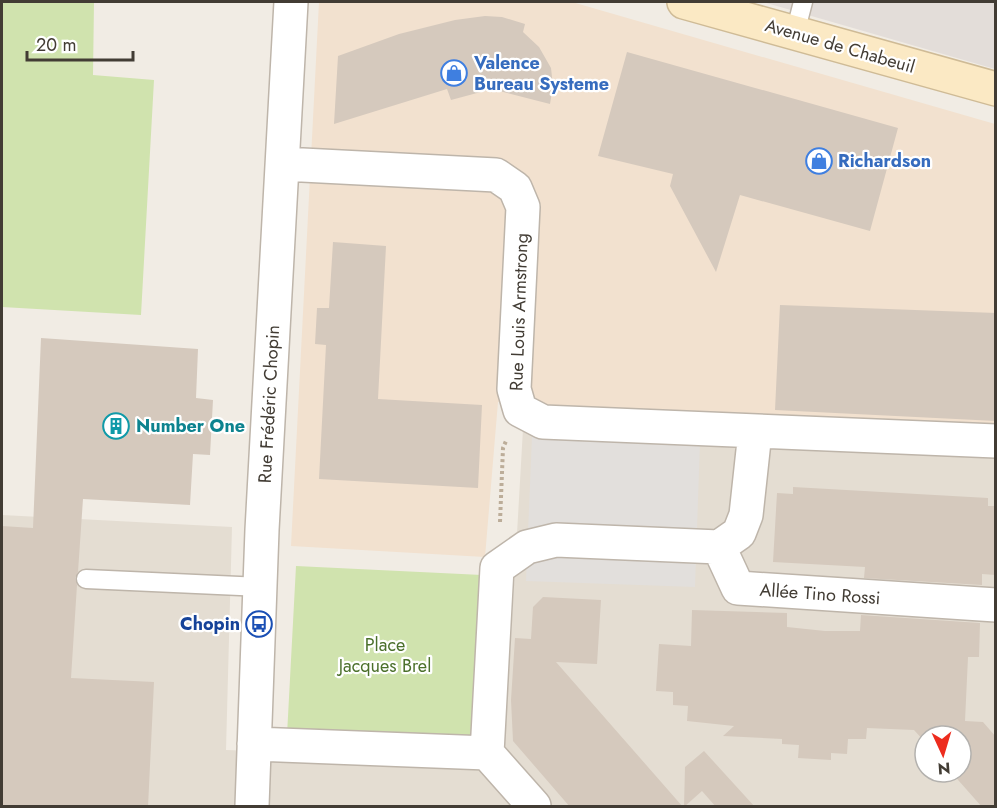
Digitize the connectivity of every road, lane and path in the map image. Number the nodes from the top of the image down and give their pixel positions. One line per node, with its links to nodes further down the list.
1 (291, 2): 6 (street, Rue Frédéric Chopin)
2 (684, 2): 4 (main road, Avenue de Chabeuil)
3 (803, 2): 4 (lane)
4 (795, 33): 5 (main road, Avenue de Chabeuil)
5 (996, 89)
6 (283, 164): 7 (street, Rue Louis Armstrong); 13 (street, Rue Frédéric Chopin)
7 (520, 410): 8 (street, Rue Louis Armstrong); 11 (path)
8 (755, 432): 9 (street, Rue Louis Armstrong); 10 (street)
9 (996, 441)
10 (719, 548): 11 (street); 14 (street, Allée Tino Rossi)
11 (497, 568): 16 (street)
12 (86, 579): 13 (lane)
13 (260, 587): 15 (street, Rue Frédéric Chopin)
14 (996, 605)
15 (254, 744): 16 (street); 17 (street, Rue Frédéric Chopin)
16 (487, 753): 18 (street)
17 (252, 807)
18 (534, 807)

